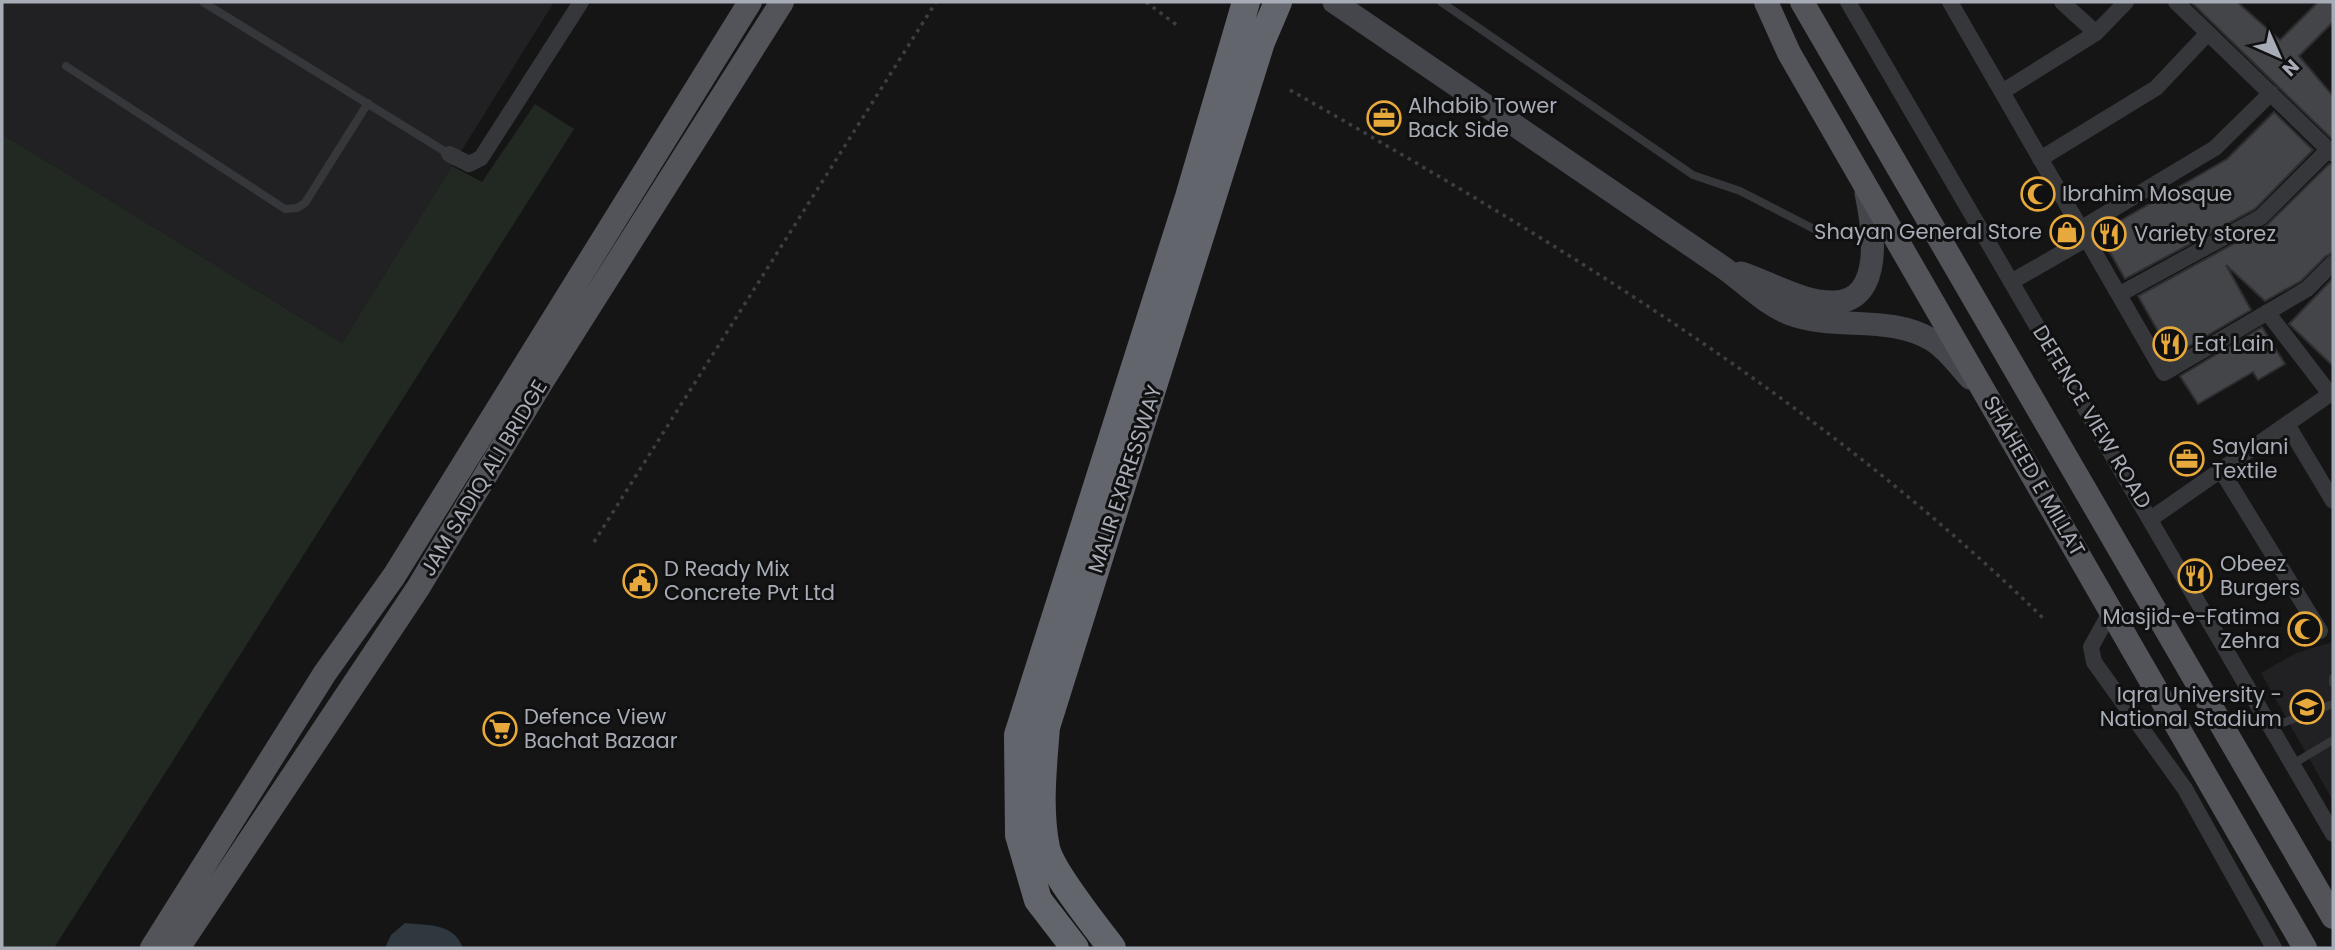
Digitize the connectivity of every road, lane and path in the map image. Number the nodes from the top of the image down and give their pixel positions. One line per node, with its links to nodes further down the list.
1 (203, 2): 27 (lane)
2 (581, 2): 29 (street)
3 (750, 2): 57 (main road, JAM SADIQ ALI BRIDGE)
4 (782, 2): 58 (main road, JAM SADIQ ALI BRIDGE)
5 (936, 2): 45 (path)
6 (1146, 2): 19 (path)
7 (1246, 2): 59 (highway, MALIR EXPRESSWAY)
8 (1278, 2): 60 (highway, MALIR EXPRESSWAY)
9 (1334, 2): 35 (street)
10 (1441, 2): 32 (lane)
11 (1755, 2): 22 (main road)
12 (1766, 2): 22 (main road, SHAHEED E MILLAT)
13 (1802, 2): 56 (main road, SHAHEED E MILLAT)
14 (1848, 2): 36 (street, DEFENCE VIEW ROAD)
15 (1950, 2): 25 (street)
16 (2062, 2): 20 (street)
17 (2126, 2): 20 (street)
18 (2176, 2): 21 (street)
19 (1178, 26)
20 (2096, 33): 25 (street)
21 (2208, 33): 26 (street); 30 (street)
22 (1789, 53): 31 (main road, SHAHEED E MILLAT)
23 (66, 66): 27 (lane)
24 (1290, 90): 47 (path)
25 (2002, 92): 30 (street)
26 (2271, 93): 28 (street); 33 (street)
27 (368, 103): 29 (lane)
28 (2331, 151): 37 (street)
29 (449, 154)
30 (2040, 159): 33 (street)
31 (1864, 183): 35 (street); 40 (main road, SHAHEED E MILLAT)
32 (1818, 230)
33 (2083, 234): 36 (street); 37 (street)
34 (2333, 263): 38 (street)
35 (1724, 268): 40 (street)
36 (2011, 282): 44 (street, DEFENCE VIEW ROAD)
37 (2120, 294): 38 (street)
38 (2267, 312): 39 (street)
39 (2331, 393): 41 (street)
40 (1989, 398): 46 (main road, SHAHEED E MILLAT)
41 (2287, 424): 42 (street); 43 (street)
42 (2221, 470): 44 (street); 48 (street)
43 (2333, 501)
44 (2152, 518): 52 (street, DEFENCE VIEW ROAD)
45 (594, 542)
46 (2112, 610): 61 (street); 62 (main road, SHAHEED E MILLAT)
47 (2044, 619)
48 (2320, 631)
49 (2333, 678): 50 (lane)
50 (2333, 684)
51 (2333, 704): 52 (lane)
52 (2272, 727): 54 (street, DEFENCE VIEW ROAD)
53 (2333, 740): 54 (lane)
54 (2293, 764): 55 (street, DEFENCE VIEW ROAD)
55 (2333, 834)
56 (2333, 917)
57 (152, 948)
58 (178, 948)
59 (1075, 948)
60 (1112, 948)
61 (2274, 948)
62 (2305, 948)

